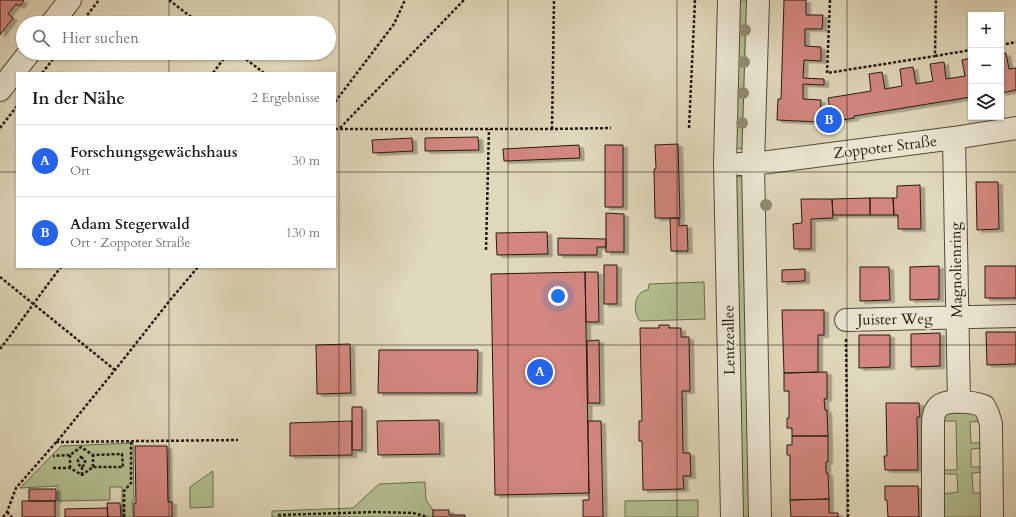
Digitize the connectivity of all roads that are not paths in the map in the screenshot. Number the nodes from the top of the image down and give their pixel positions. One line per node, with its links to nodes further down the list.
1 (70, 0): 4 (street)
2 (729, 0): 9 (street, Lentzeallee)
3 (758, 0): 10 (street, Lentzeallee)
4 (57, 16)
5 (24, 60): 6 (street)
6 (0, 90)
7 (1016, 128): 8 (street, Zoppoter Straße)
8 (954, 138): 10 (street, Zoppoter Straße); 12 (street, Magnolienring)
9 (725, 164): 10 (street); 15 (street, Lentzeallee)
10 (753, 164): 16 (street, Lentzeallee)
11 (1016, 316): 12 (street, Juister Weg)
12 (957, 318): 13 (street, Juister Weg); 14 (street, Magnolienring)
13 (846, 320)
14 (959, 402): 17 (street); 18 (street)
15 (732, 517)
16 (760, 517)
17 (933, 517)
18 (992, 517)

